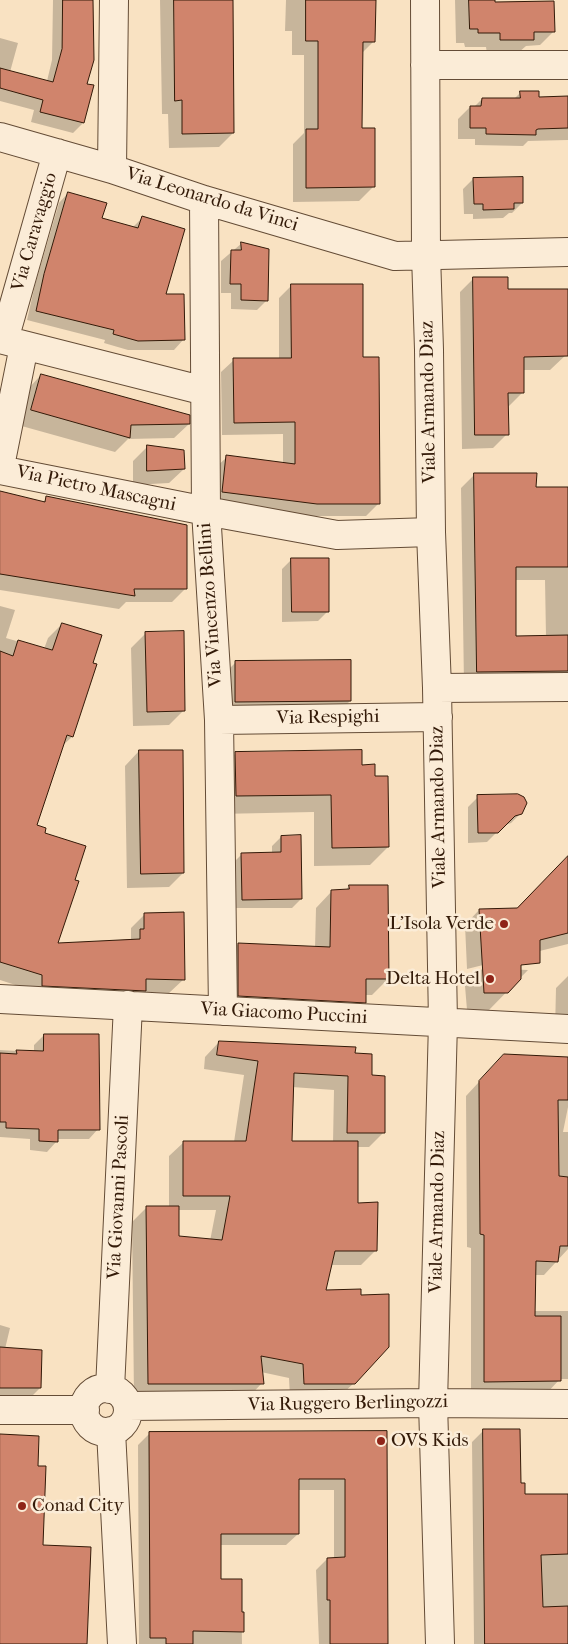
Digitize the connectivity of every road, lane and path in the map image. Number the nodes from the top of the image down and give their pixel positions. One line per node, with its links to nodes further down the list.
1 (114, 0): 7 (street)
2 (425, 0): 3 (street, Viale Armando Diaz)
3 (425, 65): 4 (street); 10 (street, Viale Armando Diaz)
4 (568, 65)
5 (0, 137): 6 (street, Via Leonardo da Vinci)
6 (57, 153): 7 (street, Via Leonardo da Vinci); 11 (street, Via Caravaggio)
7 (112, 169): 8 (street, Via Leonardo da Vinci)
8 (204, 200): 10 (street, Via Leonardo da Vinci); 12 (street, Via Vincenzo Bellini)
9 (568, 252): 10 (street, Via Leonardo da Vinci)
10 (426, 254): 15 (street, Viale Armando Diaz)
11 (10, 342): 12 (street); 13 (street, Via Pietro Mascagni)
12 (205, 391): 14 (street, Via Vincenzo Bellini)
13 (0, 468): 14 (street, Via Pietro Mascagni)
14 (206, 512): 15 (street, Via Pietro Mascagni); 19 (street, Via Vincenzo Bellini)
15 (430, 532): 16 (street, Viale Armando Diaz)
16 (437, 688): 17 (street); 18 (street, Viale Armando Diaz)
17 (568, 688)
18 (438, 717): 19 (street, Via Respighi); 23 (street, Viale Armando Diaz)
19 (218, 720): 22 (street, Via Vincenzo Bellini)
20 (0, 999): 21 (street, Via Giacomo Puccini)
21 (128, 1005): 22 (street, Via Giacomo Puccini); 25 (street, Via Giovanni Pascoli)
22 (223, 1011): 23 (street, Via Giacomo Puccini)
23 (443, 1022): 24 (street, Via Giacomo Puccini); 26 (street, Viale Armando Diaz)
24 (568, 1029)
25 (119, 1398): 26 (street, Via Ruggero Berlingozzi); 29 (street); 30 (street, Via Giovanni Pascoli)
26 (433, 1403): 27 (street, Via Ruggero Berlingozzi); 32 (street, Viale Armando Diaz)
27 (568, 1404)
28 (0, 1410): 29 (street)
29 (84, 1410): 30 (street)
30 (111, 1431): 31 (street)
31 (122, 1644)
32 (440, 1644)

